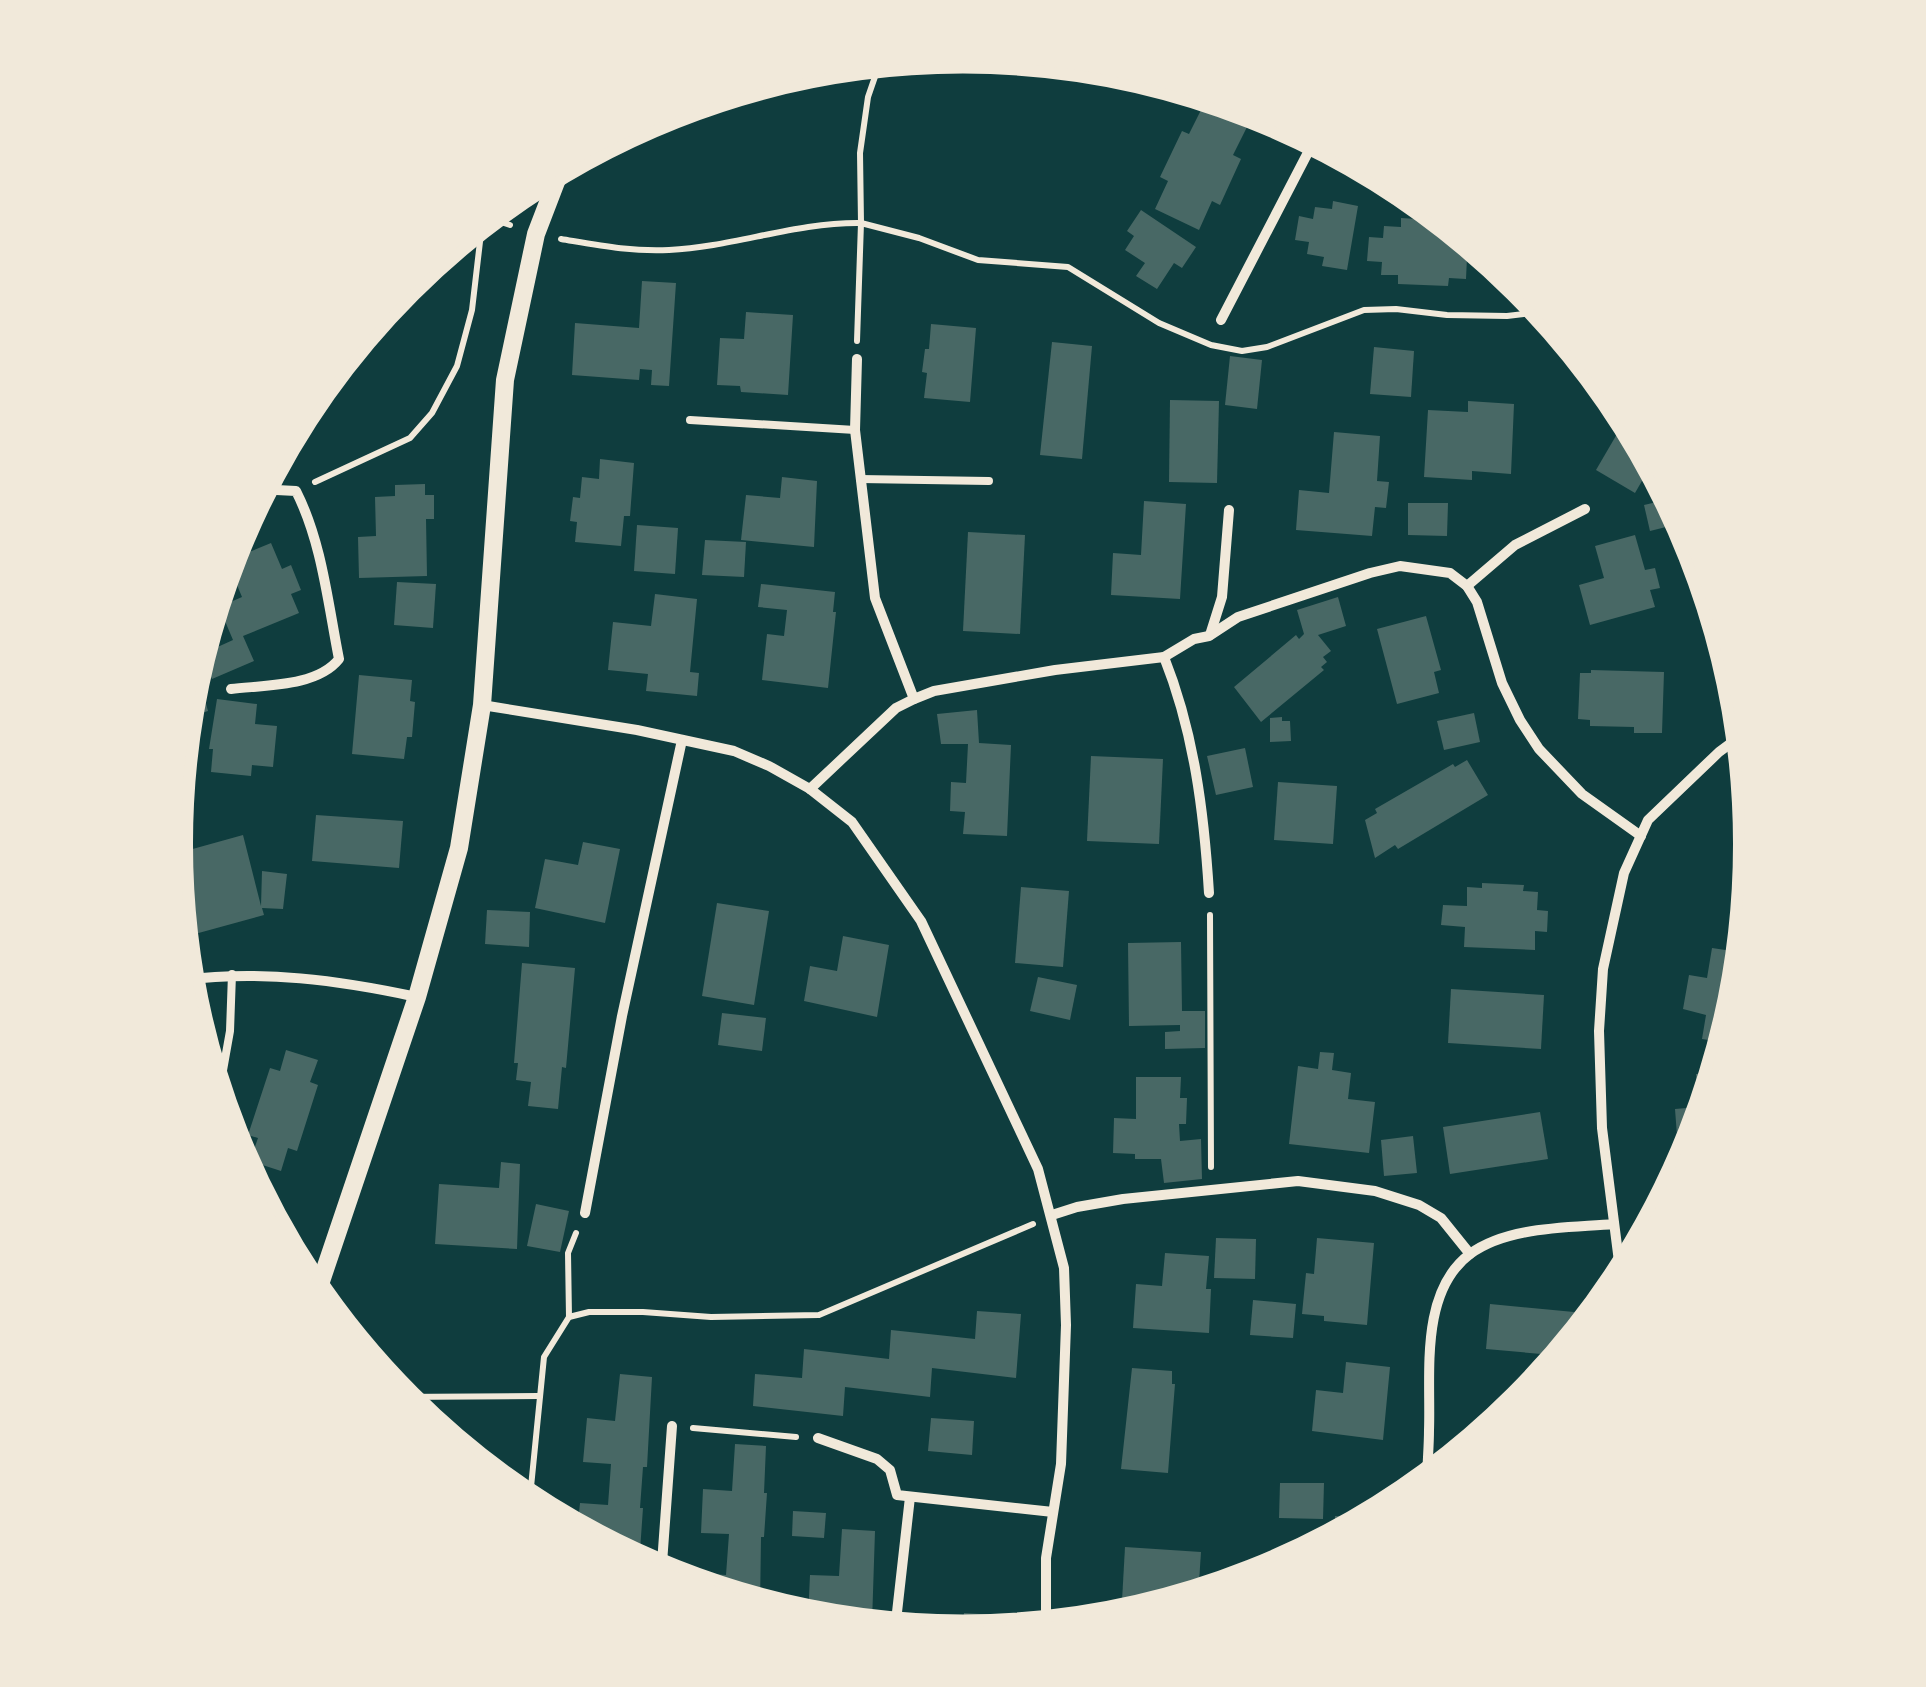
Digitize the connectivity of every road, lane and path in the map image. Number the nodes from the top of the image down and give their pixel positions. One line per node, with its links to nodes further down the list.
1 (876, 73): 4 (path)
2 (1309, 150): 8 (street)
3 (555, 183): 5 (street)
4 (861, 223): 5 (path); 7 (path); 9 (path)
5 (536, 234): 23 (street)
6 (481, 236): 15 (path)
7 (1528, 313)
8 (1221, 320)
9 (857, 359): 11 (street)
10 (690, 420): 11 (lane)
11 (856, 430): 12 (street)
12 (860, 479): 13 (lane); 22 (street)
13 (988, 480)
14 (272, 490): 15 (street)
15 (296, 491): 21 (street)
16 (1230, 510): 19 (street)
17 (1585, 510): 18 (street)
18 (1467, 586): 19 (street); 27 (street)
19 (1209, 636): 20 (street)
20 (1164, 657): 22 (street); 28 (street)
21 (231, 689)
22 (914, 699): 26 (street)
23 (482, 705): 24 (street); 31 (street)
24 (682, 740): 26 (street); 34 (street)
25 (1732, 742): 27 (street)
26 (810, 789): 35 (street)
27 (1641, 836): 36 (street)
28 (1210, 893): 33 (path)
29 (232, 974): 30 (street); 31 (street); 32 (lane)
30 (199, 978)
31 (417, 997): 39 (street)
32 (222, 1074)
33 (1211, 1188): 35 (street); 37 (street)
34 (585, 1213): 40 (path)
35 (1052, 1215): 40 (path); 48 (street)
36 (1614, 1224): 37 (street); 38 (street)
37 (1470, 1254): 45 (street)
38 (1618, 1258)
39 (321, 1280)
40 (569, 1317): 41 (path)
41 (538, 1396): 42 (path); 46 (path)
42 (419, 1397)
43 (672, 1426): 44 (path); 49 (street)
44 (818, 1438): 47 (street)
45 (1426, 1465)
46 (531, 1488)
47 (910, 1497): 48 (street); 51 (street)
48 (1053, 1512): 50 (street)
49 (662, 1558)
50 (1046, 1615)
51 (897, 1616)

